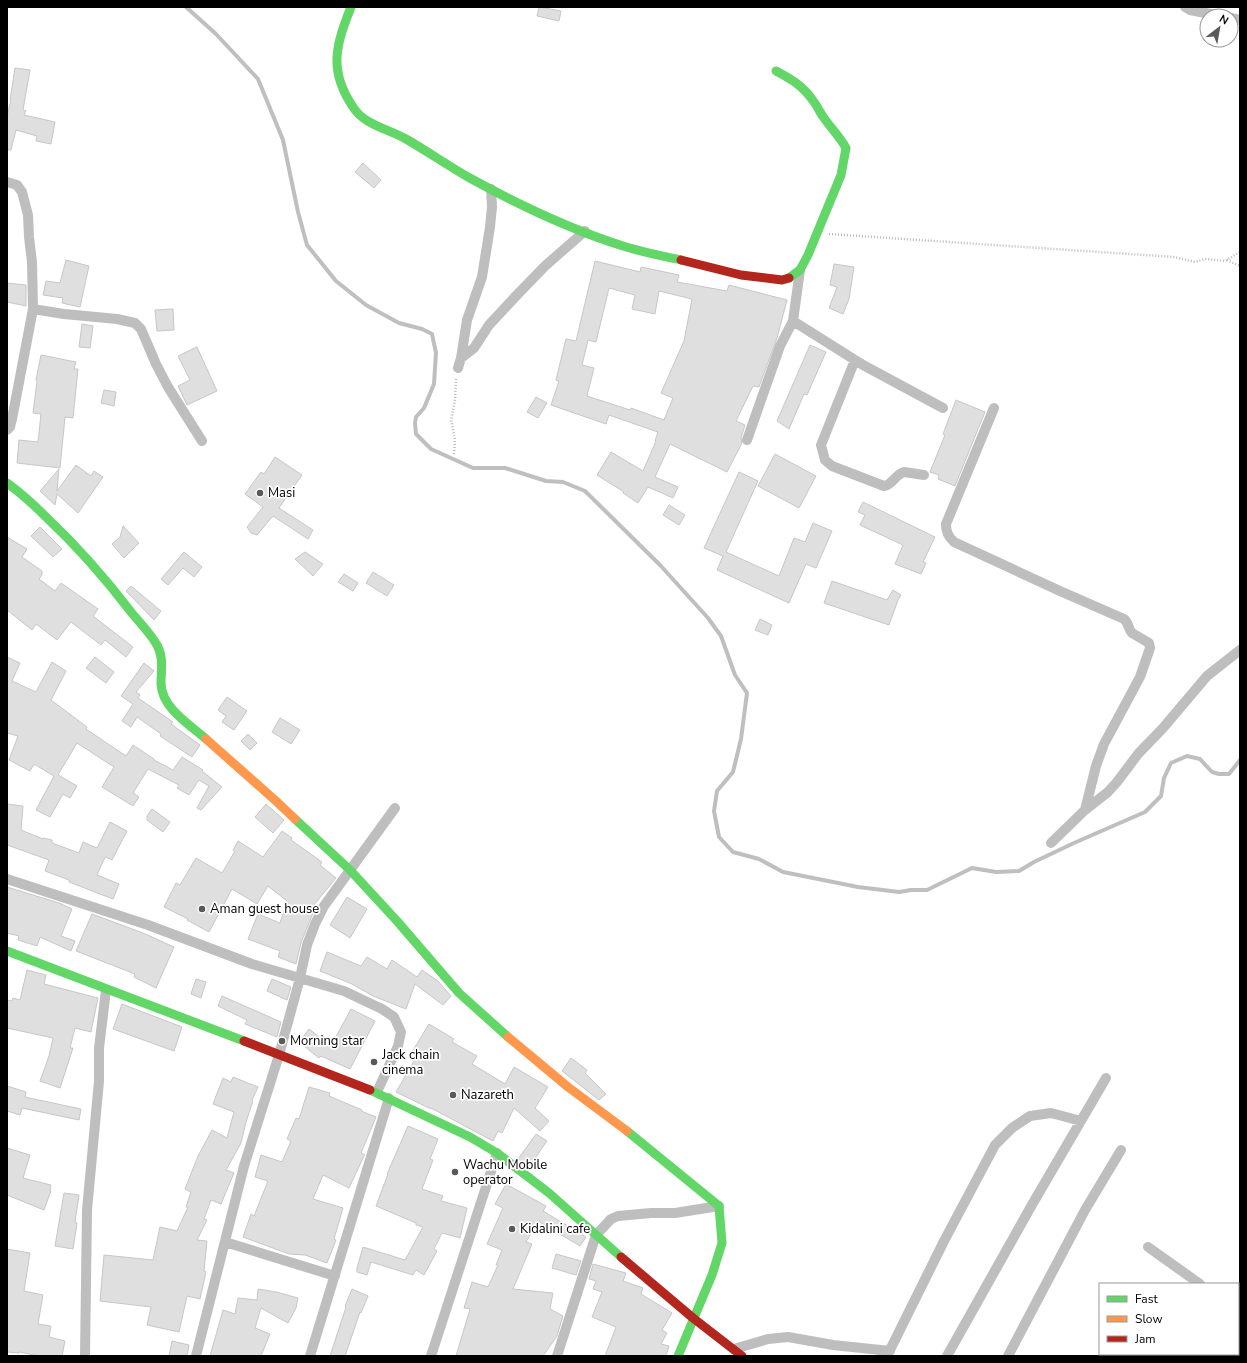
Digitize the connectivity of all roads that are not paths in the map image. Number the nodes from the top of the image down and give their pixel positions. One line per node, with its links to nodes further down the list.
1 (351, 7): 6 (street)
2 (1185, 7): 3 (street)
3 (1199, 12)
4 (776, 71): 8 (street)
5 (7, 182): 9 (street)
6 (491, 189): 7 (street); 7 (street)
7 (585, 232): 8 (street)
8 (800, 270): 10 (street)
9 (33, 309): 14 (street); 16 (street)
10 (793, 321): 11 (street); 15 (street)
11 (855, 360): 12 (street); 17 (street)
12 (942, 408)
13 (994, 408): 21 (street)
14 (7, 430)
15 (747, 440)
16 (202, 441)
17 (924, 475)
18 (7, 484): 23 (street)
19 (1240, 650): 21 (street)
20 (395, 808): 23 (street)
21 (1085, 810): 22 (street)
22 (1051, 843)
23 (350, 870): 26 (street); 35 (street)
24 (7, 879): 26 (street)
25 (7, 951): 27 (street)
26 (300, 978): 28 (street); 30 (street)
27 (106, 990): 28 (street); 44 (street)
28 (279, 1055): 30 (street); 37 (street)
29 (1106, 1078): 32 (street)
30 (377, 1092): 31 (street)
31 (389, 1098): 34 (street); 39 (street)
32 (1081, 1121): 43 (street); 51 (street)
33 (1121, 1150): 52 (street)
34 (497, 1153): 36 (street); 47 (street)
35 (719, 1206): 36 (street); 41 (street)
36 (596, 1235): 41 (street); 48 (street)
37 (225, 1242): 39 (street); 45 (street)
38 (1148, 1247): 40 (street)
39 (335, 1276): 46 (street)
40 (1199, 1283)
41 (693, 1318): 42 (street); 49 (street)
42 (734, 1349): 43 (street); 50 (street)
43 (888, 1353)
44 (85, 1356)
45 (196, 1356)
46 (310, 1356)
47 (431, 1356)
48 (557, 1356)
49 (678, 1356)
50 (742, 1356)
51 (947, 1356)
52 (1008, 1356)

